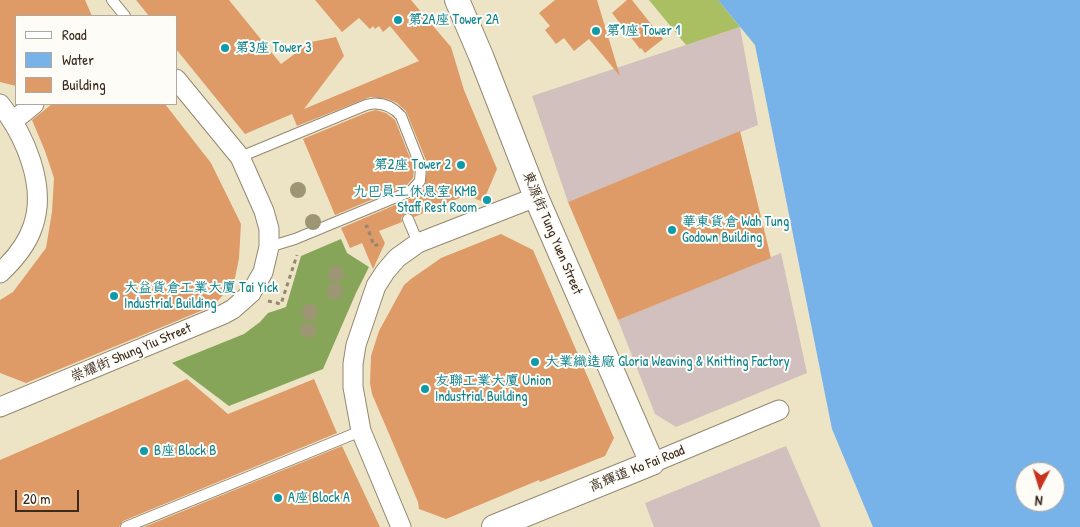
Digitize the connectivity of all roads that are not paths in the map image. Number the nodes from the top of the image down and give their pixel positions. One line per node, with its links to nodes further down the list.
1 (112, 0): 3 (lane)
2 (457, 0): 9 (street, 東源街 Tung Yuen Street)
3 (124, 15)
4 (178, 81): 8 (street, 崇耀街 Shung Yiu Street)
5 (0, 104): 7 (street)
6 (33, 105): 7 (street)
7 (14, 120): 13 (street)
8 (240, 158): 12 (street, 崇耀街 Shung Yiu Street); 12 (lane)
9 (536, 197): 11 (street); 17 (street, 東源街 Tung Yuen Street)
10 (408, 219): 11 (lane)
11 (418, 243): 16 (street)
12 (269, 247): 14 (street, 崇耀街 Shung Yiu Street)
13 (0, 273)
14 (0, 407)
15 (779, 410): 17 (street, 高輝道 Ko Fai Road)
16 (362, 431): 18 (lane); 19 (street)
17 (652, 463): 20 (street, 高輝道 Ko Fai Road)
18 (126, 527)
19 (401, 527)
20 (494, 527)

